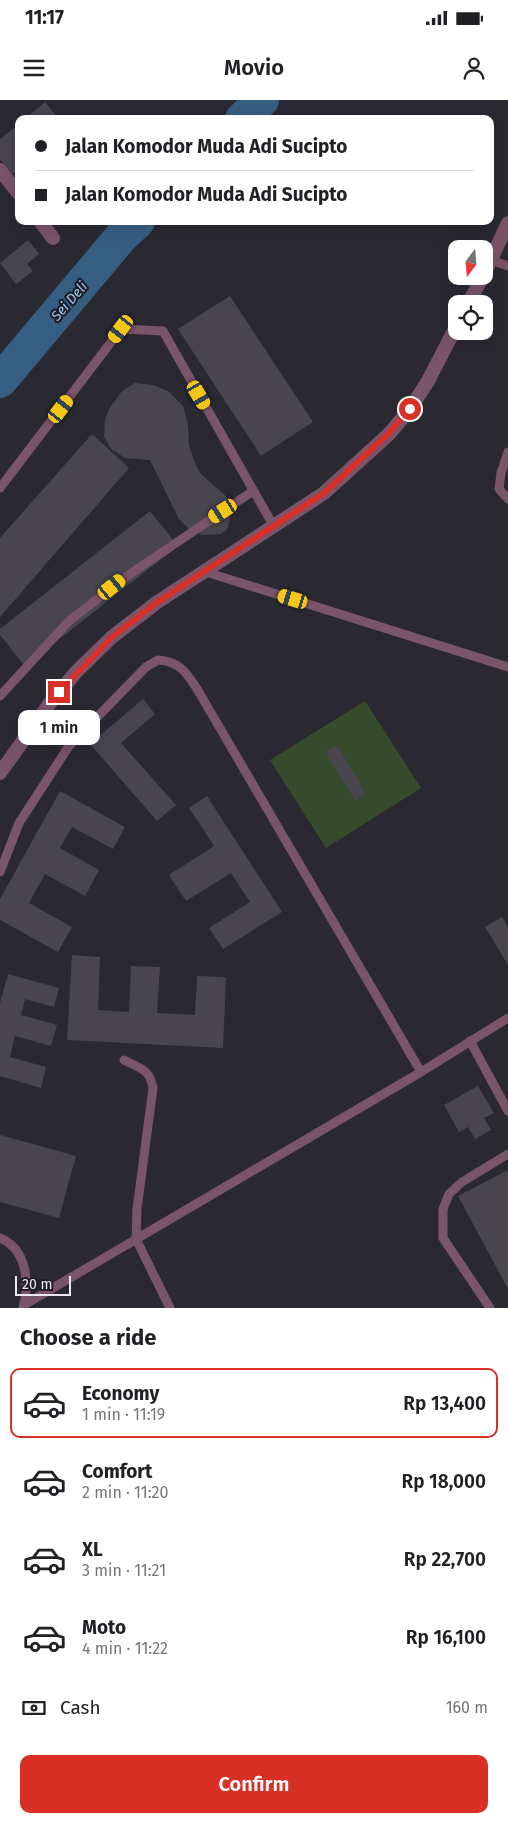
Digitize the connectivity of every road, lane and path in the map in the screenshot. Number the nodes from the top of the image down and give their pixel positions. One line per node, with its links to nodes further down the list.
1 (0, 170): 2 (street)
2 (15, 189)
3 (508, 222): 6 (street)
4 (43, 225): 5 (street)
5 (54, 238)
6 (493, 256)
7 (493, 261): 8 (lane)
8 (508, 266)
9 (449, 340): 14 (street)
10 (508, 452): 13 (lane)
11 (0, 488): 12 (lane)
12 (253, 491): 14 (lane); 17 (lane)
13 (508, 499)
14 (272, 525): 15 (street)
15 (203, 571): 16 (lane); 18 (street)
16 (508, 668)
17 (0, 696)
18 (0, 773)
19 (0, 872): 23 (lane)
20 (508, 1018): 21 (lane)
21 (470, 1041): 23 (lane); 24 (lane)
22 (124, 1060): 27 (lane)
23 (421, 1072): 27 (lane)
24 (508, 1111)
25 (508, 1154): 30 (lane)
26 (0, 1238): 28 (lane)
27 (136, 1239): 28 (lane); 29 (lane)
28 (23, 1307)
29 (170, 1308)
30 (490, 1308)

